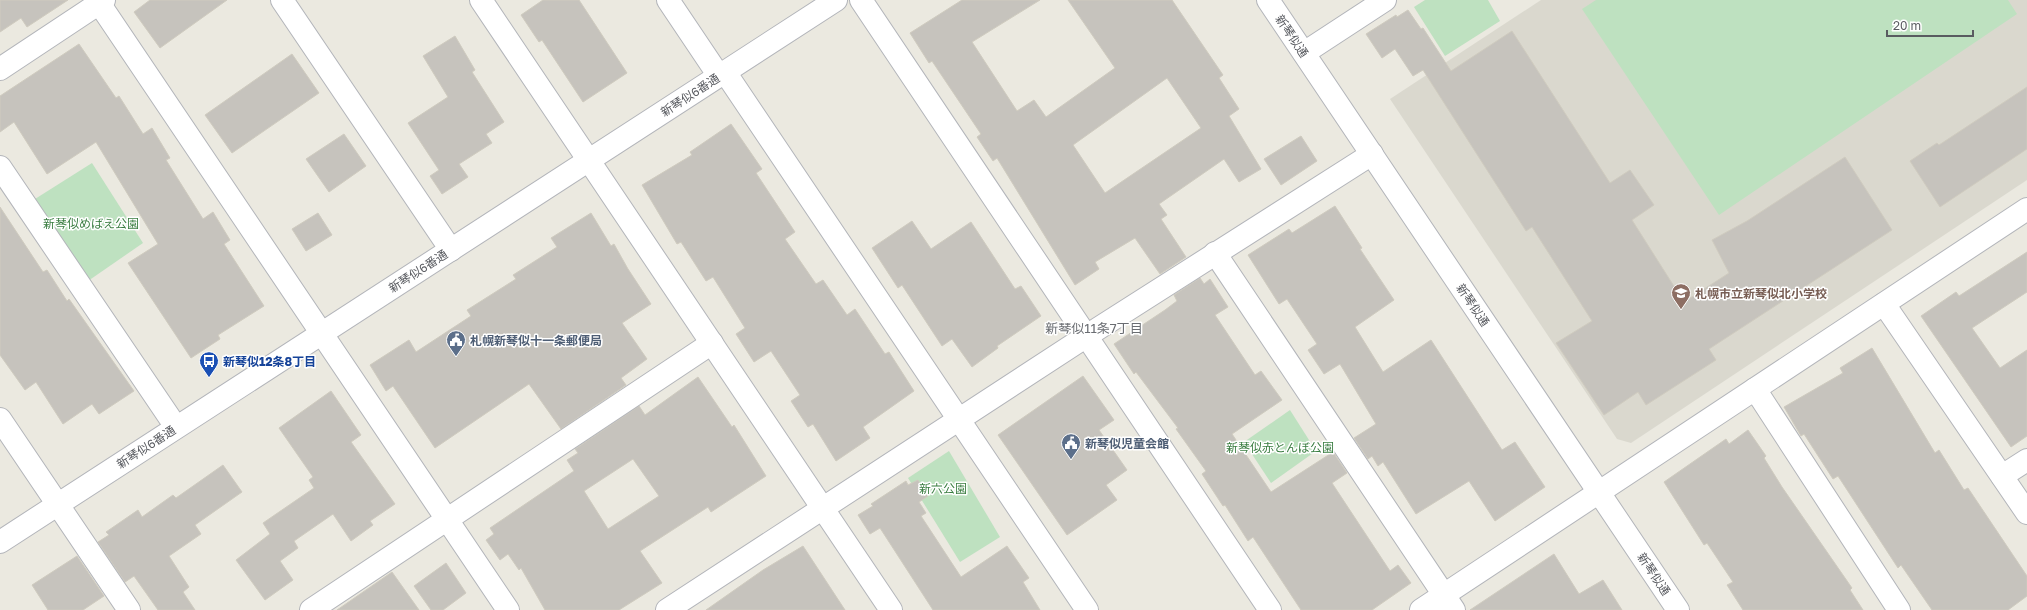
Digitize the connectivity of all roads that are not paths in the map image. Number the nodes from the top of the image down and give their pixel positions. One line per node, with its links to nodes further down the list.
1 (282, 0): 16 (street)
2 (481, 0): 13 (street)
3 (668, 0): 11 (street)
4 (836, 0): 11 (street, 新琴似6番通)
5 (861, 0): 20 (street)
6 (1268, 0): 9 (street, 新琴似通)
7 (1384, 0): 9 (street)
8 (100, 1): 10 (street); 19 (street)
9 (1304, 53): 12 (street, 新琴似通)
10 (0, 69)
11 (722, 74): 13 (street, 新琴似6番通); 24 (street)
12 (1372, 154): 17 (street); 28 (street, 新琴似通)
13 (589, 160): 16 (street, 新琴似6番通); 21 (street)
14 (0, 167): 25 (street)
15 (2027, 209): 18 (street)
16 (451, 250): 19 (street, 新琴似6番通)
17 (1215, 253): 20 (street); 34 (street)
18 (1884, 304): 22 (street); 27 (street)
19 (321, 334): 25 (street, 新琴似6番通); 32 (street)
20 (1086, 336): 24 (street); 41 (street)
21 (712, 343): 30 (street); 32 (street)
22 (1755, 389): 28 (street); 44 (street)
23 (0, 419): 29 (street)
24 (959, 419): 30 (street); 40 (street)
25 (176, 427): 29 (street, 新琴似6番通)
26 (2027, 460): 27 (street)
27 (2002, 476): 31 (street)
28 (1599, 493): 34 (street); 43 (street, 新琴似通)
29 (57, 504): 33 (street, 新琴似6番通); 35 (street)
30 (823, 508): 38 (street); 39 (street)
31 (2027, 513)
32 (448, 520): 36 (street); 37 (street)
33 (0, 542)
34 (1449, 602): 42 (street)
35 (129, 610)
36 (311, 610)
37 (508, 610)
38 (667, 610)
39 (891, 610)
40 (1087, 610)
41 (1270, 610)
42 (1421, 610)
43 (1678, 610)
44 (1899, 610)

